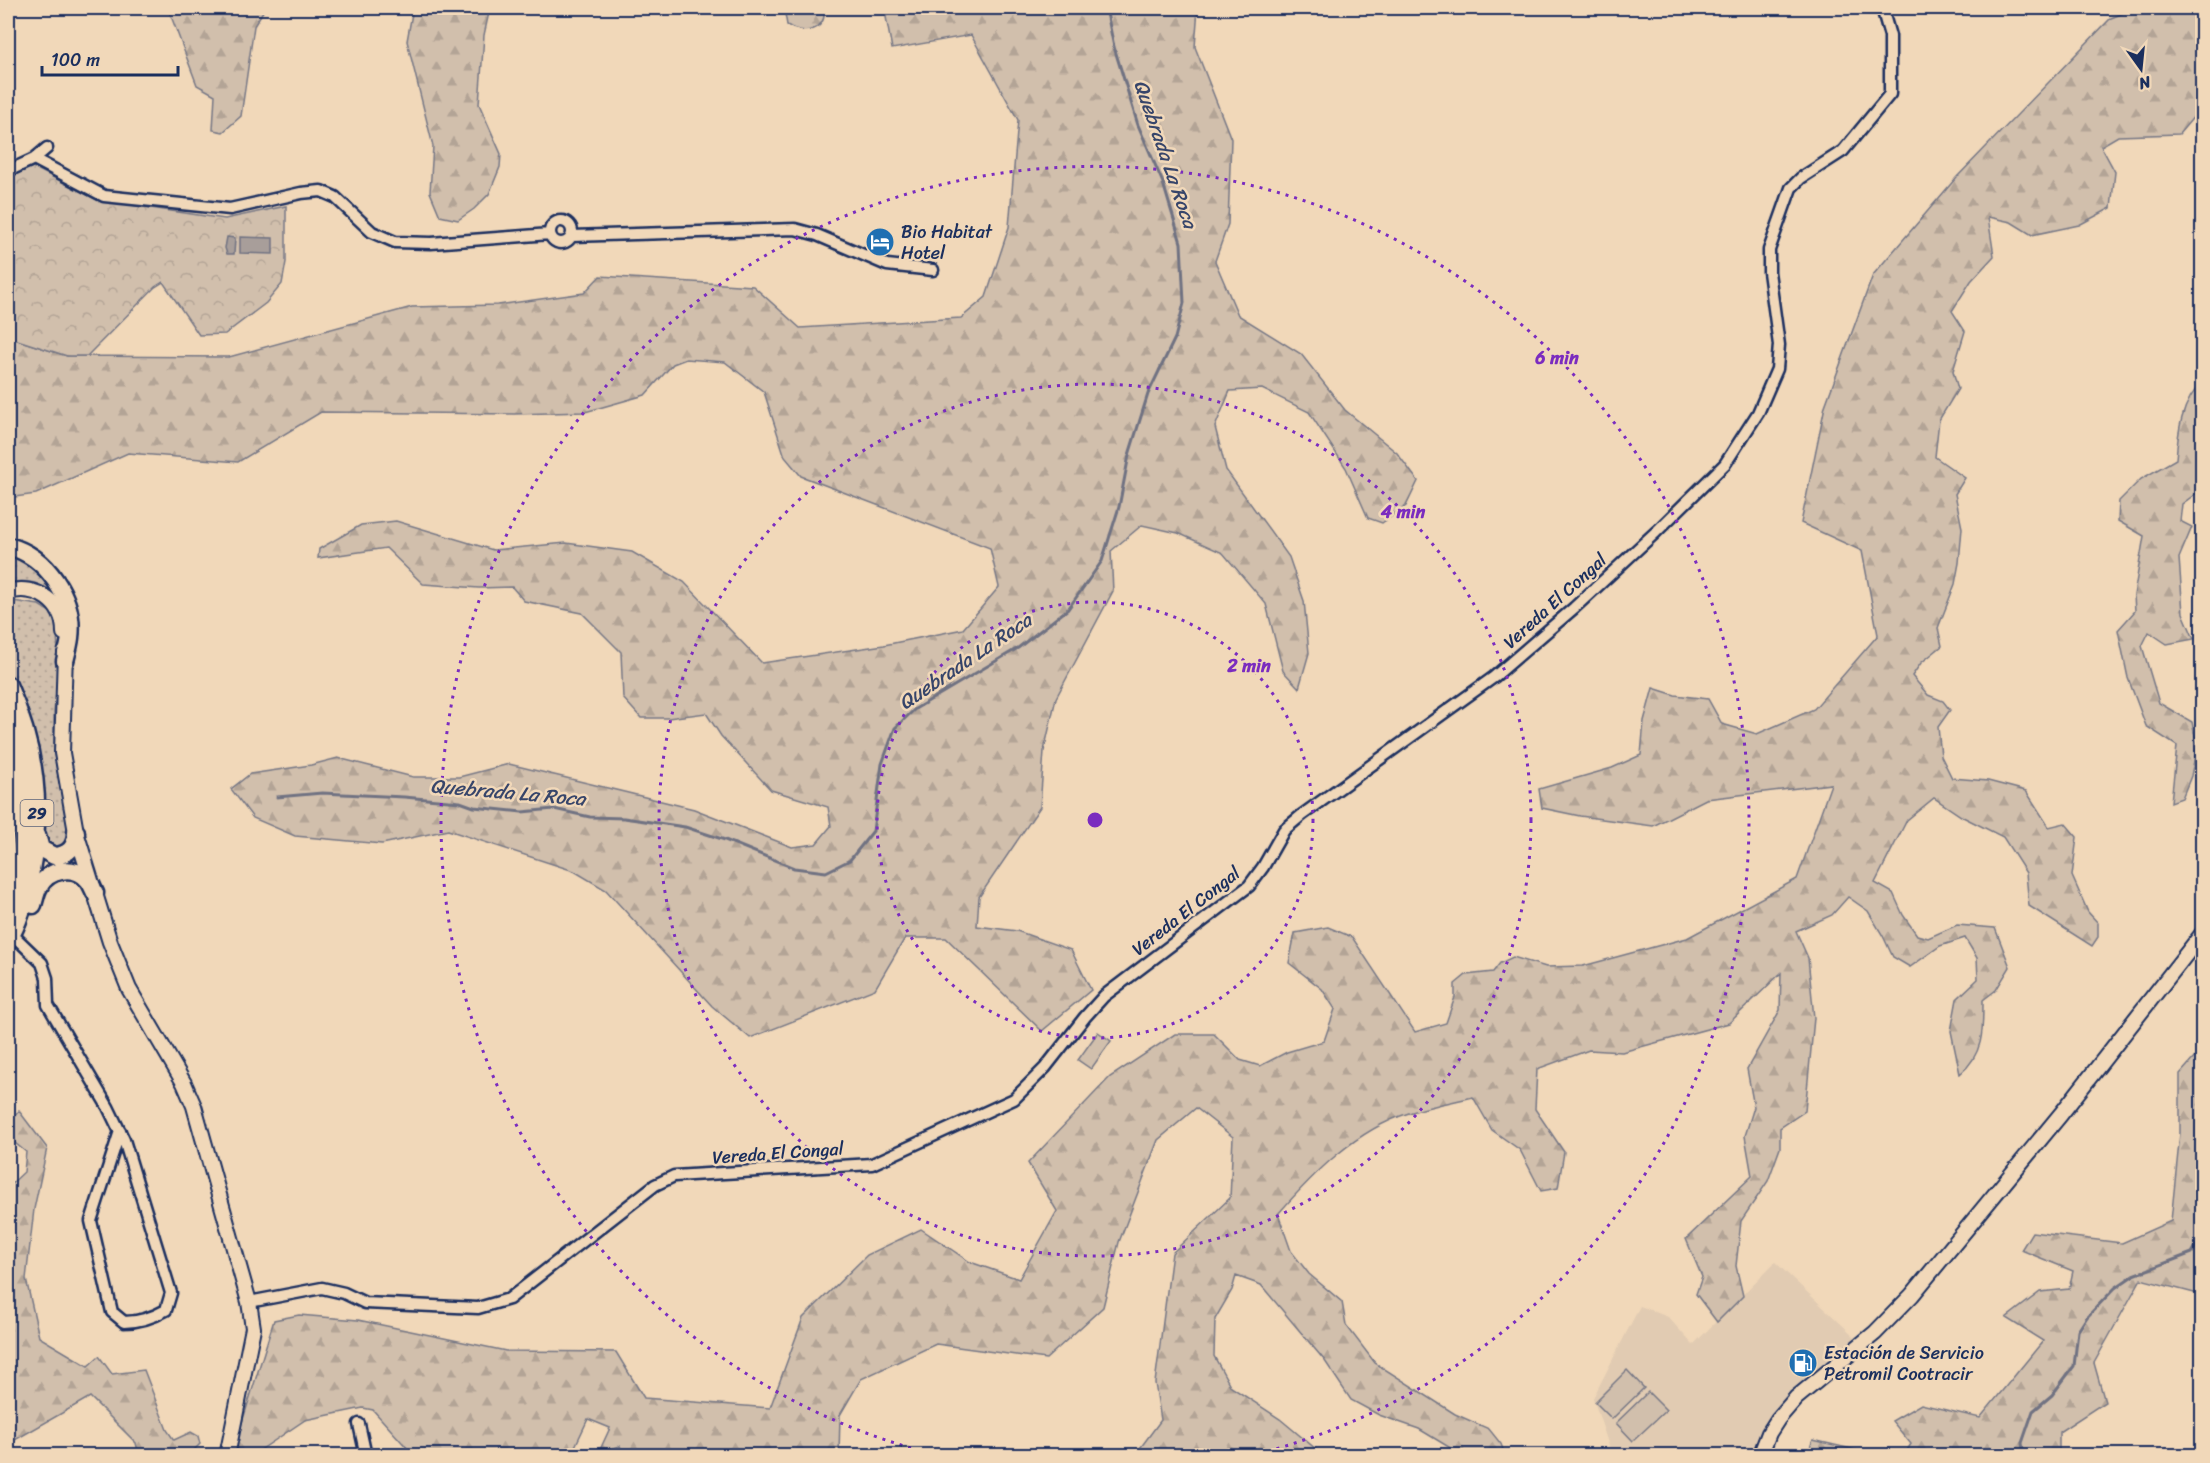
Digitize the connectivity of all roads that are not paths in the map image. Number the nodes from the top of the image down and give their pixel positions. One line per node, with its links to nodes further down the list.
1 (1882, 8): 21 (street, Vereda El Congal)
2 (47, 148): 3 (street)
3 (34, 159): 4 (street); 5 (street)
4 (8, 171)
5 (550, 234): 6 (street); 6 (street)
6 (572, 236): 7 (street)
7 (933, 270)
8 (8, 546): 10 (highway)
9 (8, 592): 10 (main road)
10 (65, 661): 13 (main road)
11 (8, 685): 14 (highway, 29)
12 (8, 721): 16 (highway, 29)
13 (76, 832): 14 (highway); 15 (main road)
14 (37, 835): 18 (highway, 29)
15 (95, 893): 18 (highway); 21 (main road)
16 (8, 903)
17 (2202, 934): 25 (main road)
18 (12, 938): 19 (highway); 20 (street)
19 (8, 953)
20 (120, 1131): 20 (street)
21 (249, 1302): 23 (main road)
22 (359, 1424): 24 (street)
23 (230, 1451)
24 (366, 1455)
25 (1760, 1455)

